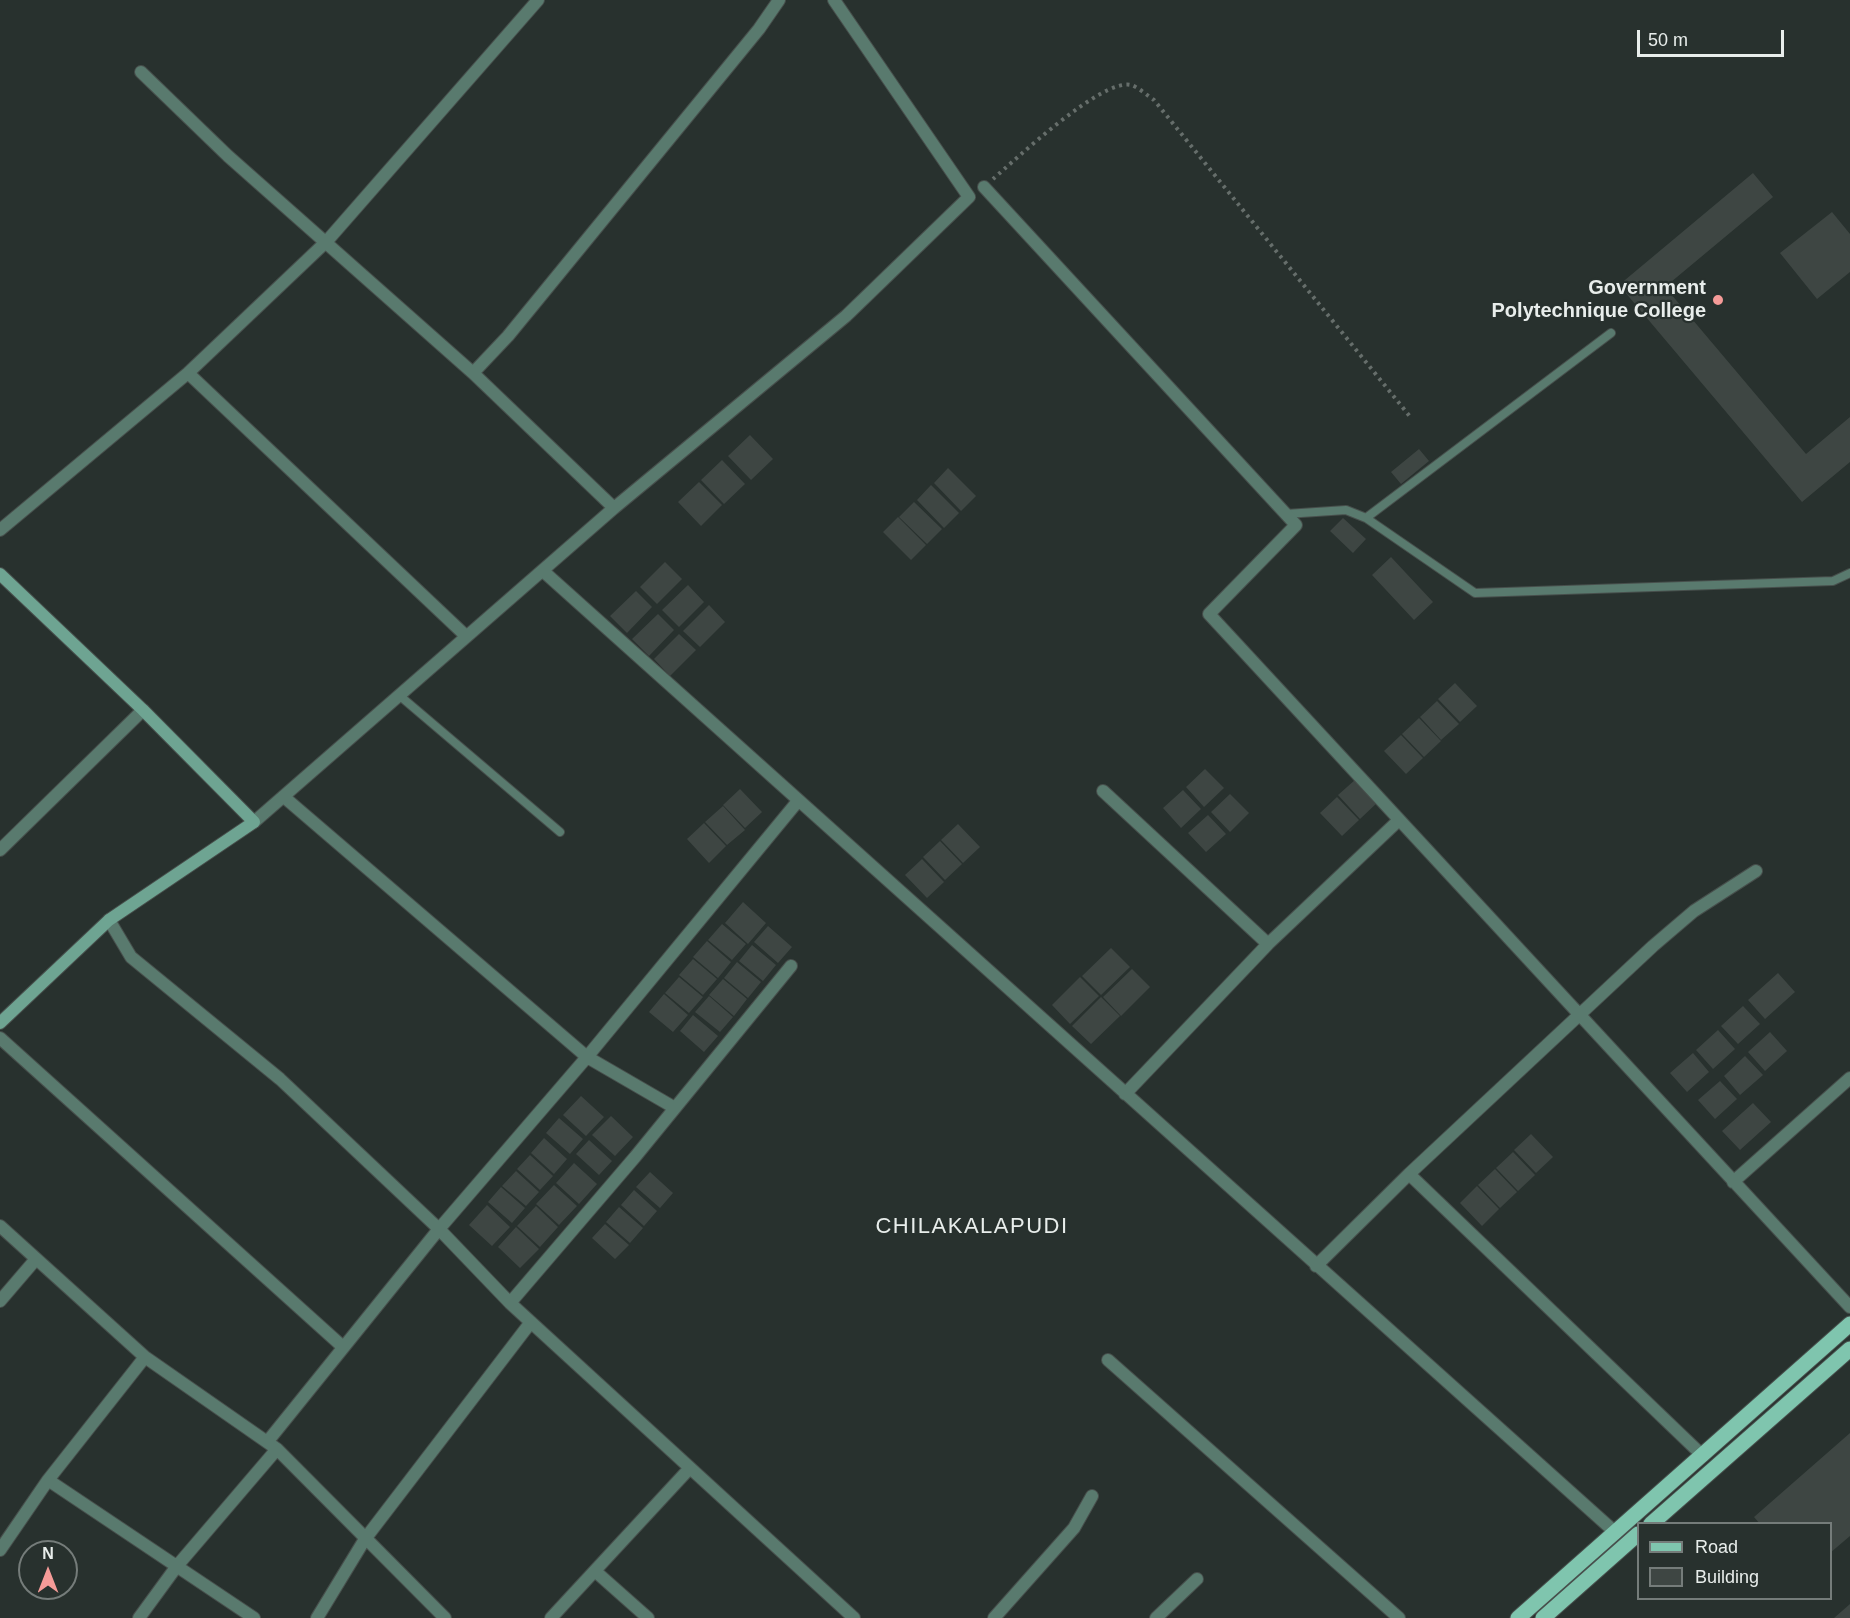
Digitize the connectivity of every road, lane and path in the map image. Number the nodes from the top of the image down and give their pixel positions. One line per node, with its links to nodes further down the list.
1 (538, 0): 6 (street)
2 (779, 0): 9 (street)
3 (834, 0): 11 (street)
4 (141, 72): 6 (street)
5 (984, 187): 10 (path); 12 (street)
6 (327, 241): 8 (street); 9 (street)
7 (1611, 333): 13 (lane)
8 (188, 373): 14 (street); 18 (street)
9 (473, 373): 11 (street)
10 (1412, 419)
11 (614, 508): 15 (street)
12 (1287, 514): 13 (lane); 24 (street)
13 (1366, 518): 16 (lane)
14 (0, 530)
15 (543, 571): 18 (street); 23 (street)
16 (1850, 573)
17 (0, 574): 20 (street)
18 (466, 636): 19 (street)
19 (400, 696): 22 (street); 26 (lane)
20 (143, 710): 25 (street); 27 (street)
21 (1103, 791): 30 (street)
22 (284, 797): 25 (street); 35 (street)
23 (798, 801): 35 (street); 37 (street)
24 (1399, 819): 30 (street); 32 (street)
25 (254, 822): 29 (street)
26 (560, 832)
27 (0, 850)
28 (1756, 871): 32 (street)
29 (109, 920): 33 (street); 42 (street)
30 (1268, 944): 37 (street)
31 (791, 966): 38 (street)
32 (1579, 1015): 39 (street); 40 (street)
33 (0, 1023)
34 (0, 1038): 50 (street)
35 (587, 1057): 38 (street); 42 (street)
36 (1850, 1078): 40 (street)
37 (1125, 1094): 44 (street)
38 (675, 1108): 46 (street)
39 (1409, 1174): 44 (street); 55 (street)
40 (1733, 1182): 47 (street)
41 (0, 1226): 43 (street)
42 (439, 1229): 46 (street); 50 (street)
43 (36, 1259): 45 (street); 52 (street)
44 (1316, 1266): 60 (street)
45 (0, 1301)
46 (510, 1303): 48 (street)
47 (1850, 1307)
48 (531, 1322): 56 (street); 62 (street)
49 (1850, 1324): 55 (main road)
50 (344, 1347): 54 (street)
51 (1850, 1349): 59 (main road)
52 (145, 1357): 54 (street); 57 (street)
53 (1108, 1360): 76 (street)
54 (273, 1445): 62 (street); 64 (street)
55 (1703, 1456): 60 (main road)
56 (689, 1469): 65 (street); 73 (street)
57 (48, 1480): 63 (street); 64 (street)
58 (1092, 1496): 74 (street)
59 (1653, 1522)
60 (1617, 1533): 77 (main road)
61 (1637, 1535): 78 (main road)
62 (365, 1539): 69 (street); 70 (street)
63 (0, 1550)
64 (177, 1566): 67 (street); 68 (street)
65 (595, 1571): 71 (street); 72 (street)
66 (1197, 1579): 75 (street)
67 (139, 1618)
68 (254, 1618)
69 (317, 1618)
70 (445, 1618)
71 (551, 1618)
72 (648, 1618)
73 (854, 1618)
74 (993, 1618)
75 (1155, 1618)
76 (1399, 1618)
77 (1518, 1618)
78 (1543, 1618)

